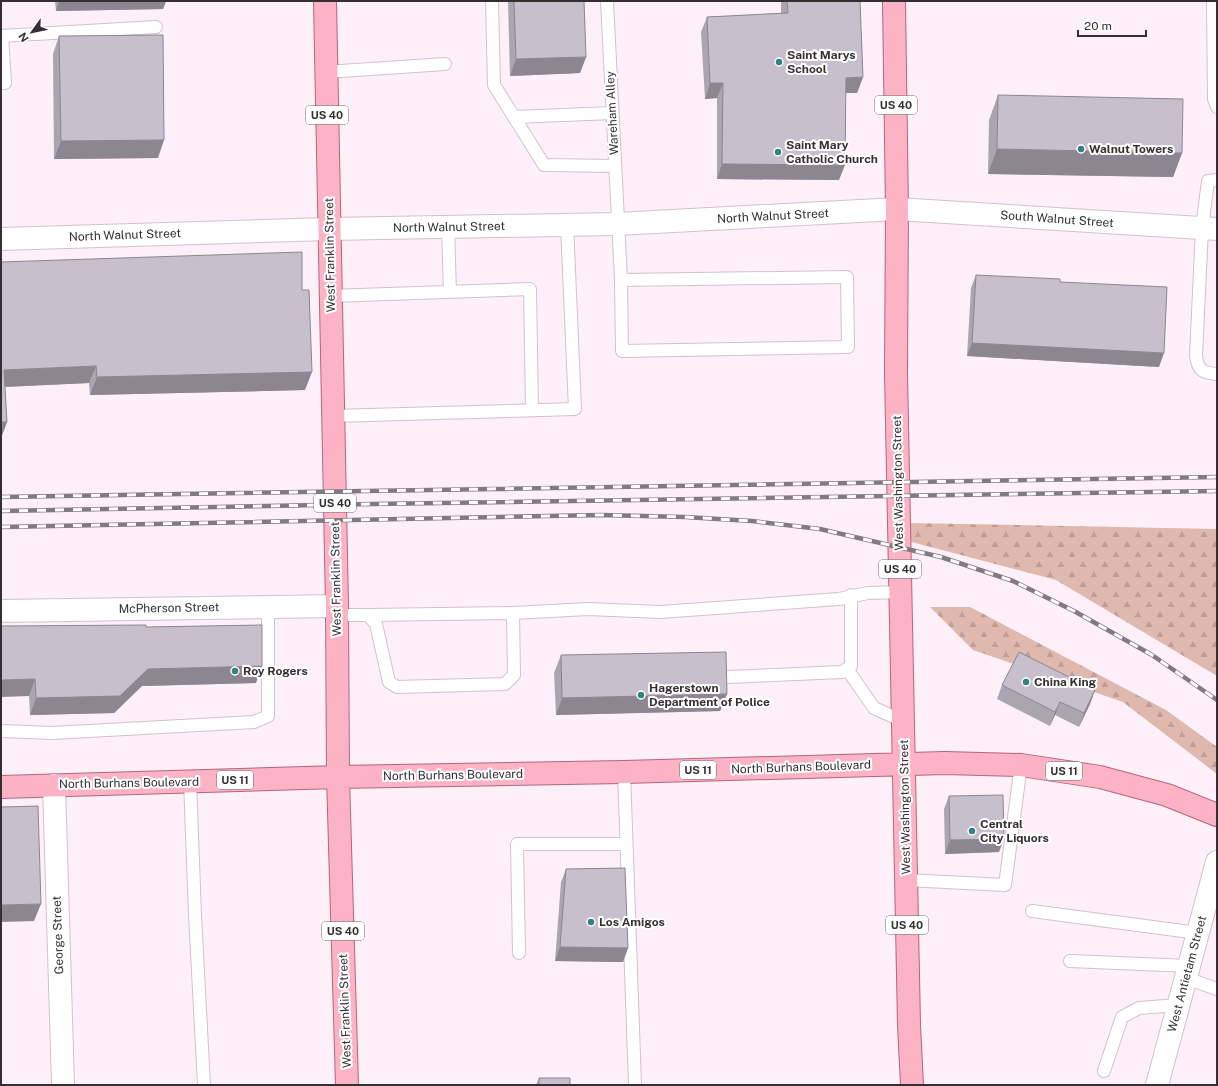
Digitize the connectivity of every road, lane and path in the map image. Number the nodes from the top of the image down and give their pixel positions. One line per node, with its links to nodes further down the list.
1 (325, 1): 9 (main road, West Franklin Street / US 40)
2 (492, 1): 13 (lane)
3 (607, 1): 12 (lane, Wareham Alley)
4 (894, 1): 16 (main road, West Washington Street / US 40)
5 (1213, 1): 11 (lane)
6 (156, 27): 7 (lane)
7 (1, 36): 10 (lane)
8 (445, 64): 9 (lane)
9 (326, 72): 20 (main road, West Franklin Street / US 40)
10 (1, 83)
11 (1217, 107)
12 (612, 113): 13 (lane); 14 (lane, Wareham Alley)
13 (514, 117): 14 (lane)
14 (614, 166): 17 (lane, Wareham Alley)
15 (1217, 180): 21 (lane)
16 (897, 209): 17 (street, North Walnut Street); 21 (street, South Walnut Street); 29 (main road, West Washington Street / US 40)
17 (617, 224): 18 (street, North Walnut Street); 23 (lane, Wareham Alley)
18 (567, 225): 19 (street, North Walnut Street); 27 (lane)
19 (448, 227): 20 (street, North Walnut Street); 24 (lane)
20 (329, 229): 22 (street, North Walnut Street); 25 (main road, West Franklin Street / US 40)
21 (1210, 229): 26 (lane)
22 (1, 239)
23 (621, 280): 23 (lane, Wareham Alley)
24 (450, 292): 25 (lane); 27 (lane)
25 (330, 296): 28 (main road, West Franklin Street / US 40)
26 (1217, 374)
27 (532, 410): 28 (lane)
28 (333, 416): 33 (main road, West Franklin Street / US 40)
29 (901, 592): 30 (lane); 38 (main road, West Washington Street / US 40)
30 (851, 595): 34 (lane); 36 (lane)
31 (268, 607): 32 (street, McPherson Street); 33 (street, McPherson Street); 39 (lane)
32 (1, 611)
33 (337, 611): 35 (lane); 43 (main road, West Franklin Street / US 40)
34 (513, 613): 35 (lane); 35 (lane)
35 (368, 615)
36 (847, 669): 37 (lane); 38 (lane)
37 (728, 677)
38 (903, 721): 40 (main road, West Washington Street / US 40)
39 (1, 731)
40 (904, 764): 41 (main road, US 11); 42 (main road, North Burhans Boulevard / US 11); 50 (main road, West Washington Street / US 40)
41 (1021, 765): 47 (main road, US 11); 50 (lane)
42 (624, 772): 43 (main road, North Burhans Boulevard / US 11); 48 (lane)
43 (338, 777): 44 (main road, North Burhans Boulevard / US 11); 61 (main road, West Franklin Street / US 40)
44 (190, 781): 45 (main road, North Burhans Boulevard / US 11); 60 (lane)
45 (54, 785): 46 (main road, North Burhans Boulevard / US 11); 59 (street, George Street)
46 (1, 787)
47 (1217, 815)
48 (626, 844): 53 (lane); 62 (lane)
49 (1217, 862): 52 (street, West Antietam Street)
50 (906, 880): 63 (main road, West Washington Street / US 40)
51 (1032, 911): 52 (lane)
52 (1198, 933): 55 (street, West Antietam Street)
53 (519, 953)
54 (1070, 961): 55 (lane)
55 (1187, 972): 56 (lane); 57 (street, West Antietam Street)
56 (1217, 989)
57 (1178, 1005): 58 (lane); 64 (street, West Antietam Street)
58 (1104, 1071)
59 (63, 1085)
60 (204, 1085)
61 (347, 1085)
62 (635, 1085)
63 (912, 1085)
64 (1157, 1085)

